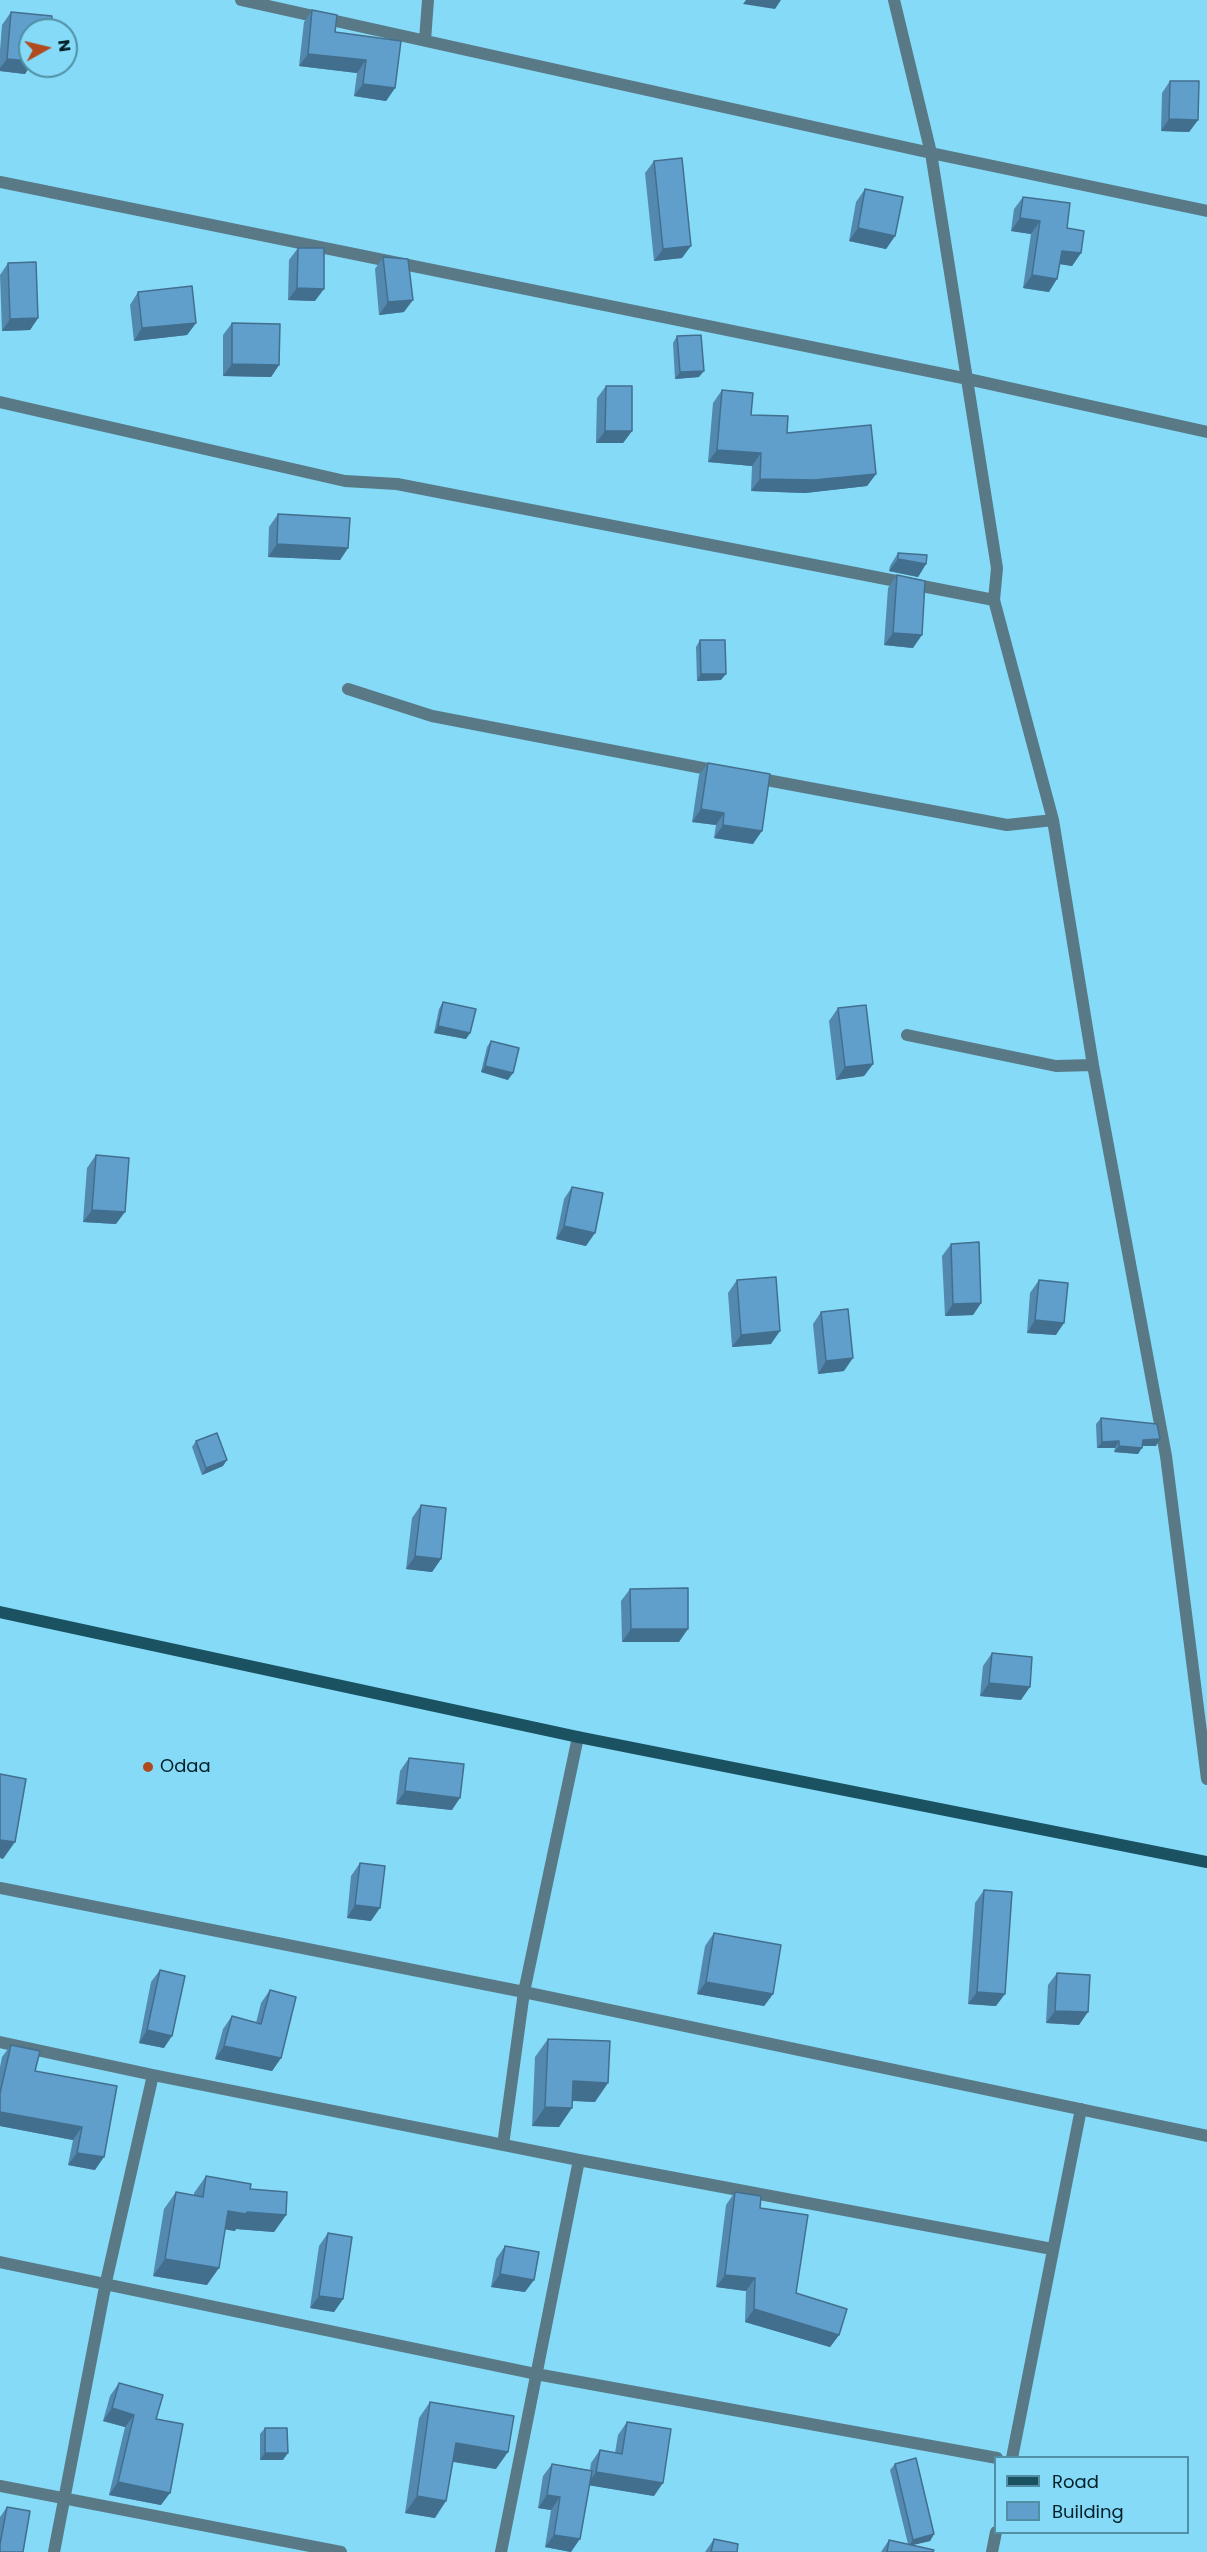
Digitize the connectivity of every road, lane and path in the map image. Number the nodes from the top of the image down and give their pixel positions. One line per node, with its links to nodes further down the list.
1 (241, 0): 4 (street)
2 (428, 0): 4 (street)
3 (894, 0): 5 (street)
4 (425, 40): 5 (street)
5 (931, 153): 7 (street); 8 (street)
6 (0, 182): 8 (street)
7 (1207, 211)
8 (968, 379): 10 (street); 11 (street)
9 (0, 402): 11 (street)
10 (1207, 432)
11 (994, 600): 15 (street)
12 (348, 689): 13 (street)
13 (726, 772)
14 (749, 776): 15 (street)
15 (1053, 820): 17 (street)
16 (907, 1035): 17 (street)
17 (1093, 1065): 20 (street)
18 (0, 1612): 19 (main road)
19 (578, 1737): 21 (main road); 23 (street)
20 (1207, 1779)
21 (1207, 1862)
22 (0, 1888): 23 (street)
23 (524, 1992): 26 (street); 28 (street)
24 (0, 2042): 25 (street)
25 (153, 2075): 28 (street); 32 (street)
26 (1081, 2109): 27 (street); 30 (street)
27 (1207, 2136)
28 (503, 2145): 29 (street)
29 (579, 2160): 30 (street); 33 (street)
30 (1052, 2249): 35 (street)
31 (0, 2262): 32 (street)
32 (106, 2282): 33 (street); 37 (street)
33 (536, 2374): 34 (street); 41 (street)
34 (994, 2456)
35 (1011, 2456)
36 (0, 2486): 37 (street)
37 (64, 2499): 39 (street); 40 (street)
38 (996, 2534): 42 (street)
39 (54, 2552)
40 (341, 2552)
41 (501, 2552)
42 (992, 2552)

